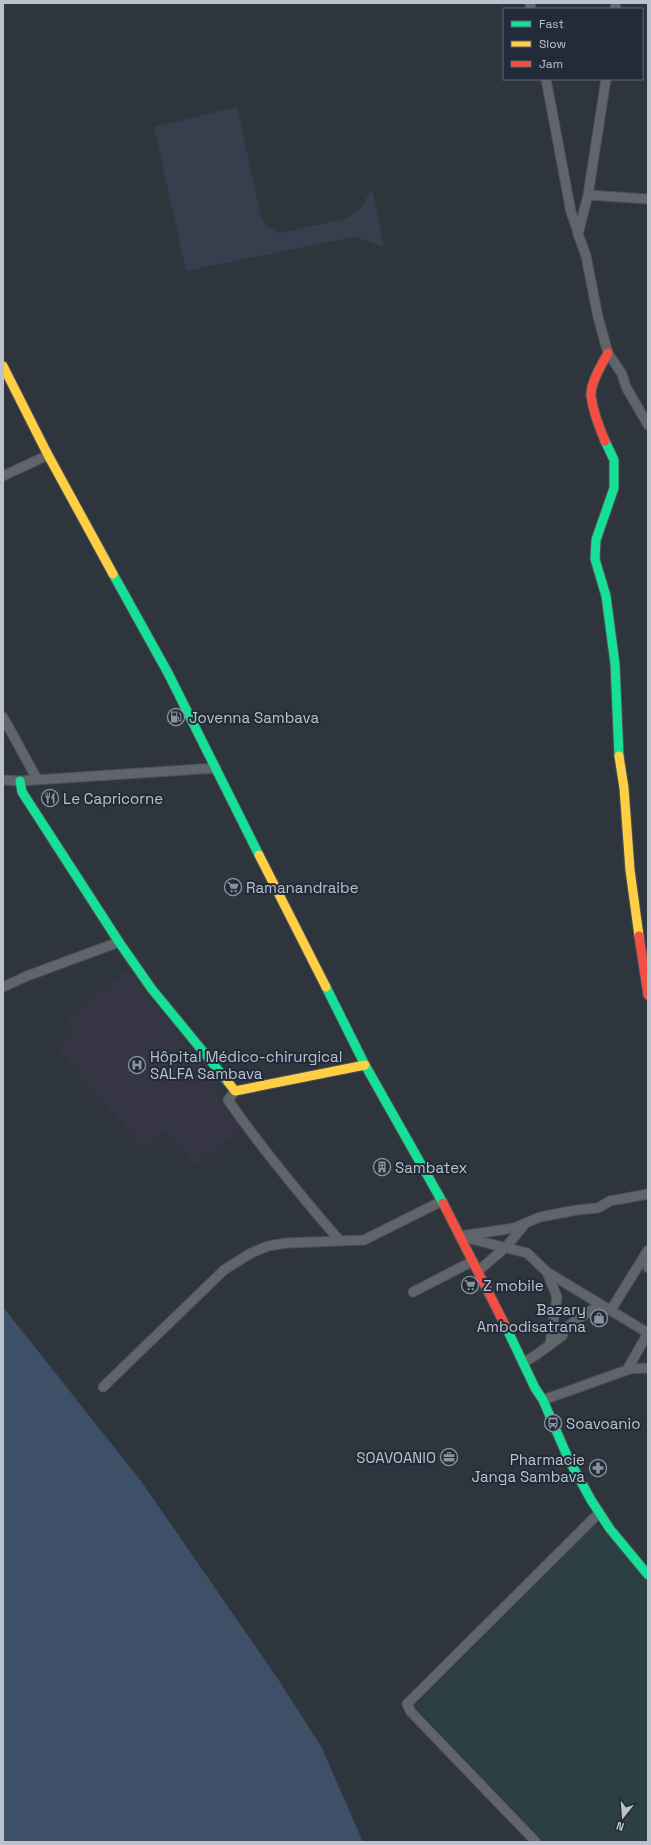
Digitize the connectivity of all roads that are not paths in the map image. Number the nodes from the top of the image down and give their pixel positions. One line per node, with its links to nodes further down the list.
1 (546, 80): 5 (street)
2 (606, 80): 3 (street)
3 (588, 195): 4 (street); 5 (street)
4 (648, 199)
5 (578, 234): 6 (street)
6 (608, 353): 8 (street); 18 (main road)
7 (3, 366): 9 (main road)
8 (648, 425)
9 (48, 455): 10 (street); 12 (main road)
10 (3, 476)
11 (3, 717): 14 (street)
12 (216, 768): 14 (street); 19 (main road)
13 (4, 778): 15 (street)
14 (37, 779): 15 (street)
15 (20, 781): 16 (main road)
16 (118, 942): 17 (street); 20 (main road)
17 (3, 987)
18 (648, 995)
19 (365, 1065): 20 (main road); 22 (main road)
20 (235, 1091): 25 (street)
21 (648, 1194): 23 (street)
22 (442, 1201): 24 (main road); 25 (street)
23 (525, 1224): 24 (street); 26 (street)
24 (460, 1236): 26 (street); 28 (main road)
25 (340, 1241): 39 (street)
26 (506, 1247): 30 (street); 31 (street)
27 (647, 1252): 29 (street); 33 (street)
28 (473, 1262): 30 (main road); 32 (street)
29 (648, 1268)
30 (478, 1271): 36 (main road)
31 (547, 1272): 33 (street); 35 (street)
32 (413, 1292)
33 (611, 1310): 34 (street); 35 (street)
34 (648, 1333): 38 (street)
35 (550, 1344): 36 (street)
36 (523, 1363): 40 (main road)
37 (648, 1368): 38 (street)
38 (627, 1370): 40 (street)
39 (103, 1387)
40 (543, 1400): 41 (main road)
41 (599, 1513): 42 (main road); 43 (street)
42 (648, 1575)
43 (536, 1842)

